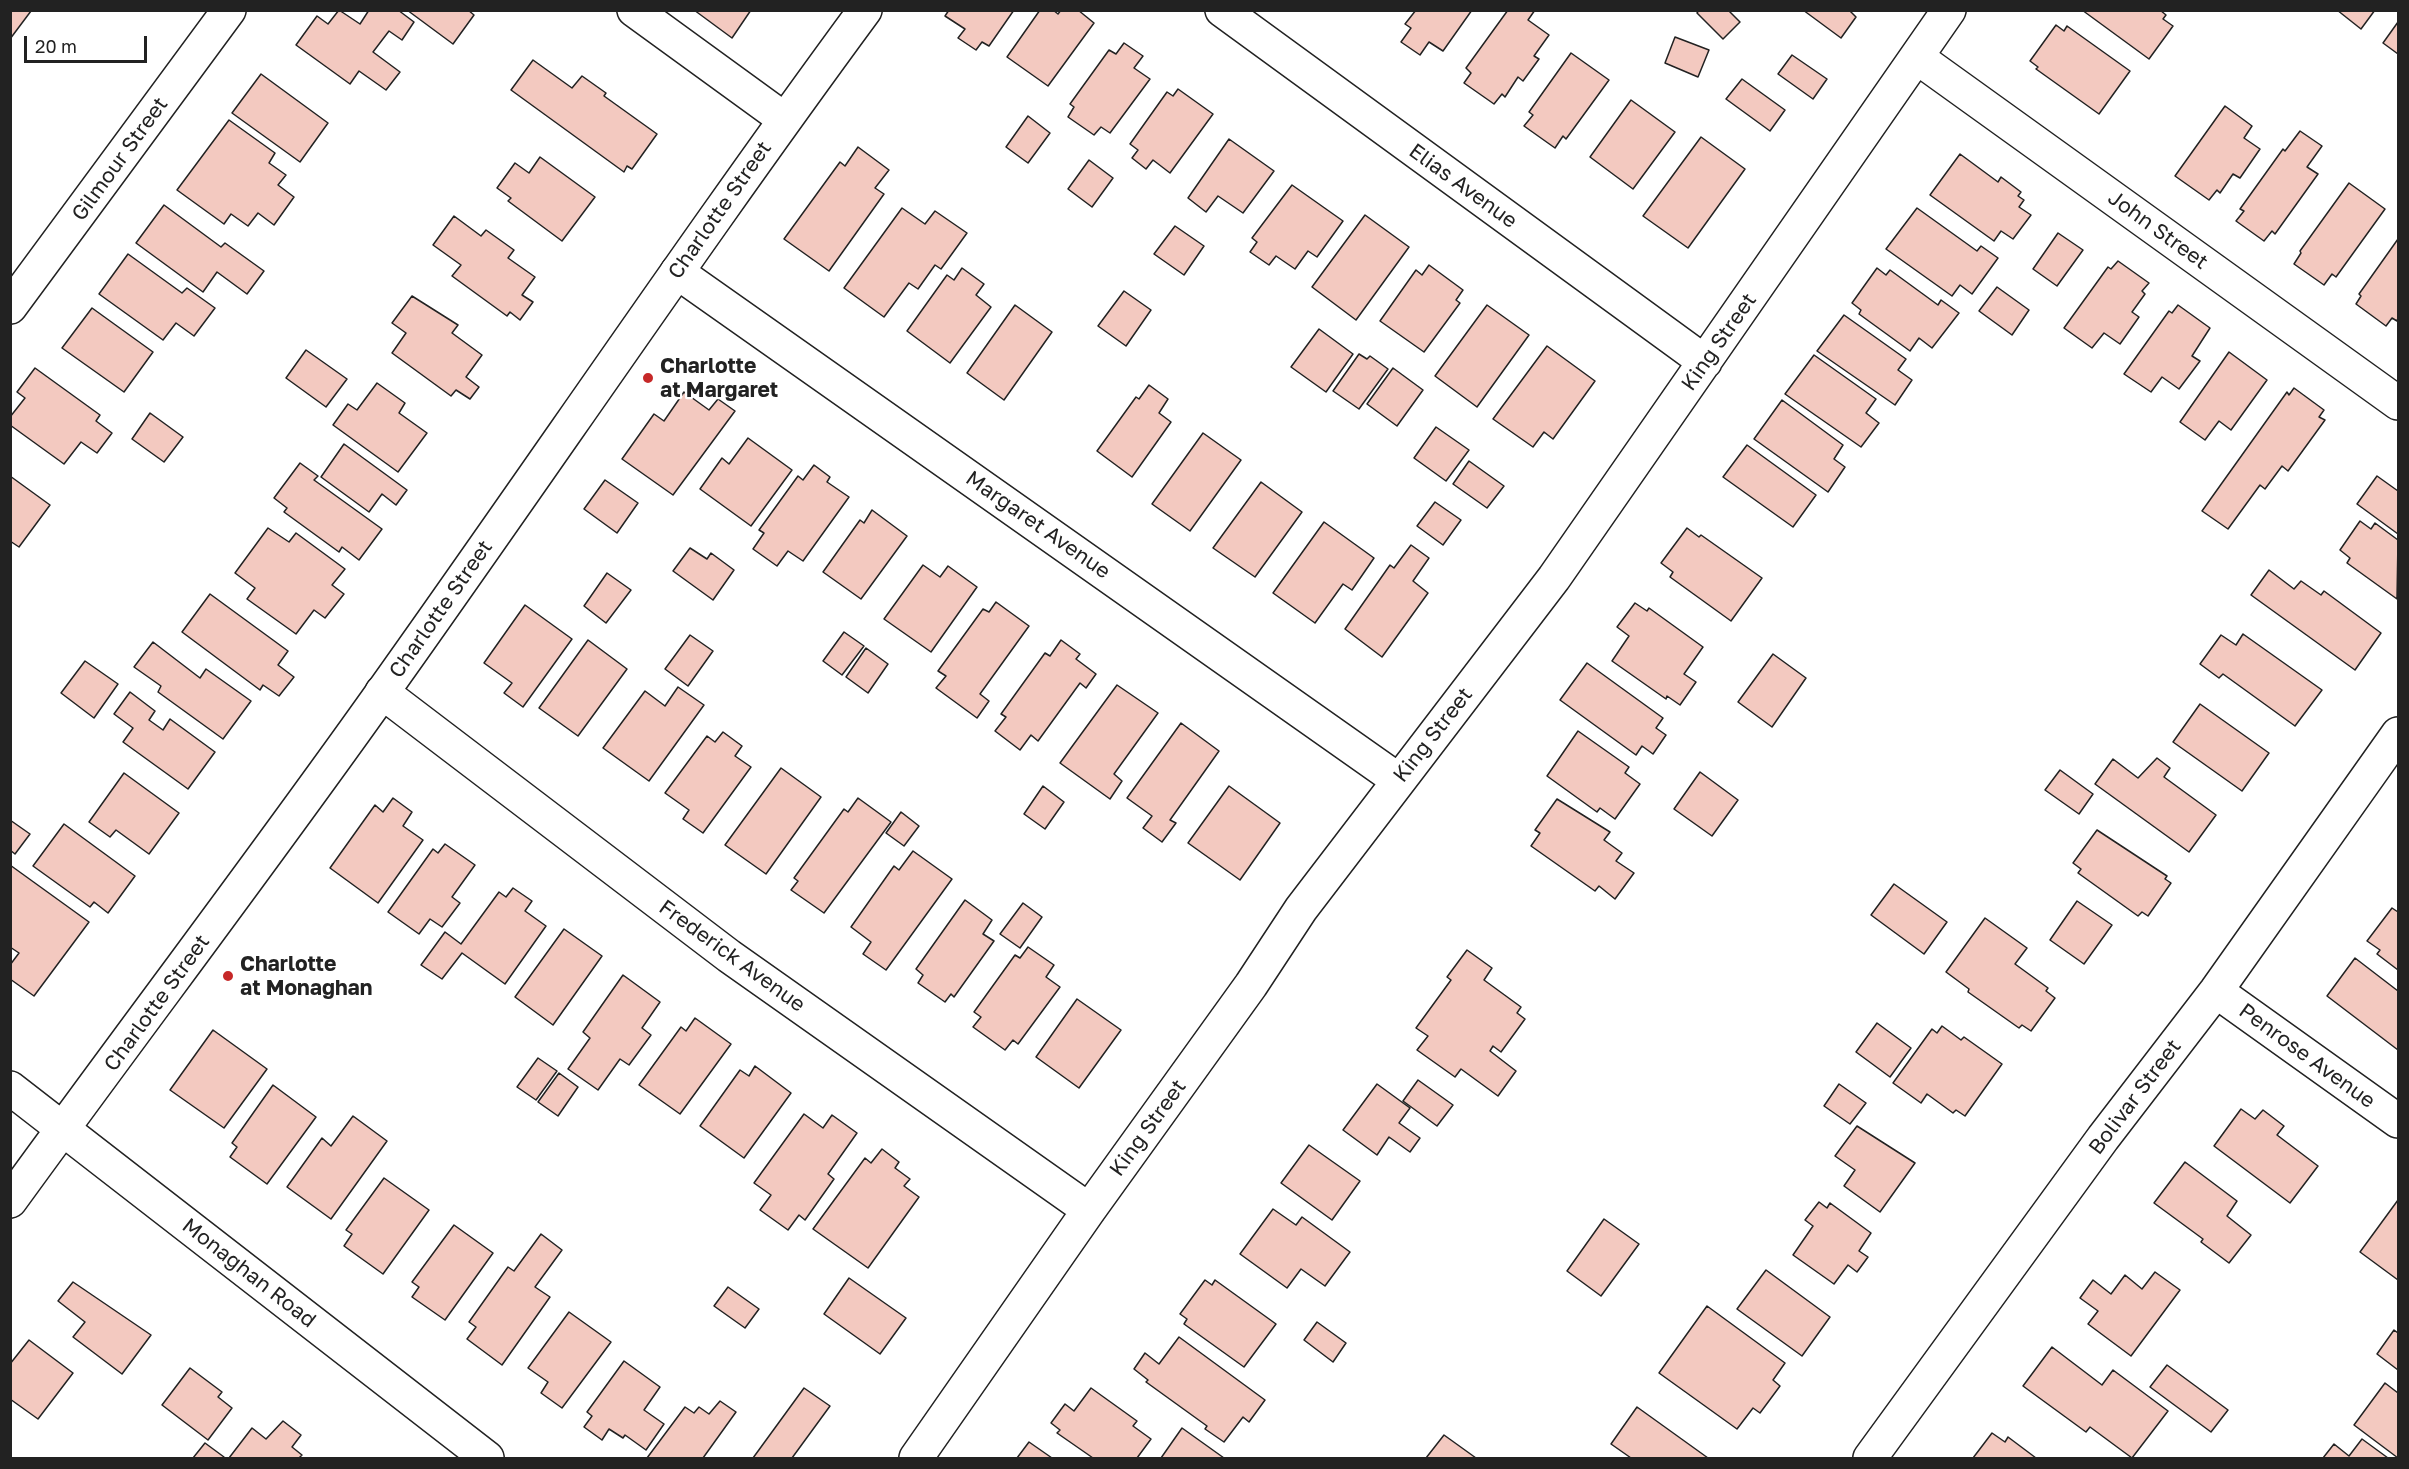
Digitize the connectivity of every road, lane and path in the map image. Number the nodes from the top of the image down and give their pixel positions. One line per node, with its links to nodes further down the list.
1 (229, 10): 9 (street, Gilmour Street)
2 (634, 10): 7 (street)
3 (865, 10): 7 (street, Charlotte Street)
4 (1222, 10): 10 (street, Elias Avenue)
5 (1949, 10): 6 (street, King Street)
6 (1918, 58): 10 (street, King Street); 11 (street, John Street)
7 (784, 119): 8 (street, Charlotte Street)
8 (677, 272): 12 (street, Charlotte Street); 14 (street, Margaret Avenue)
9 (10, 307)
10 (1705, 362): 14 (street, King Street)
11 (2398, 403)
12 (382, 692): 18 (street, Charlotte Street); 20 (street, Frederick Avenue)
13 (2398, 734): 15 (street, Bolivar Street)
14 (1398, 780): 20 (street, King Street)
15 (2216, 991): 17 (street, Penrose Avenue); 23 (street, Bolivar Street)
16 (10, 1088): 18 (street, Monaghan Road)
17 (2398, 1121)
18 (64, 1130): 19 (street, Charlotte Street); 21 (street, Monaghan Road)
19 (10, 1201)
20 (1089, 1210): 22 (street, King Street)
21 (488, 1458)
22 (916, 1458)
23 (1870, 1458)

